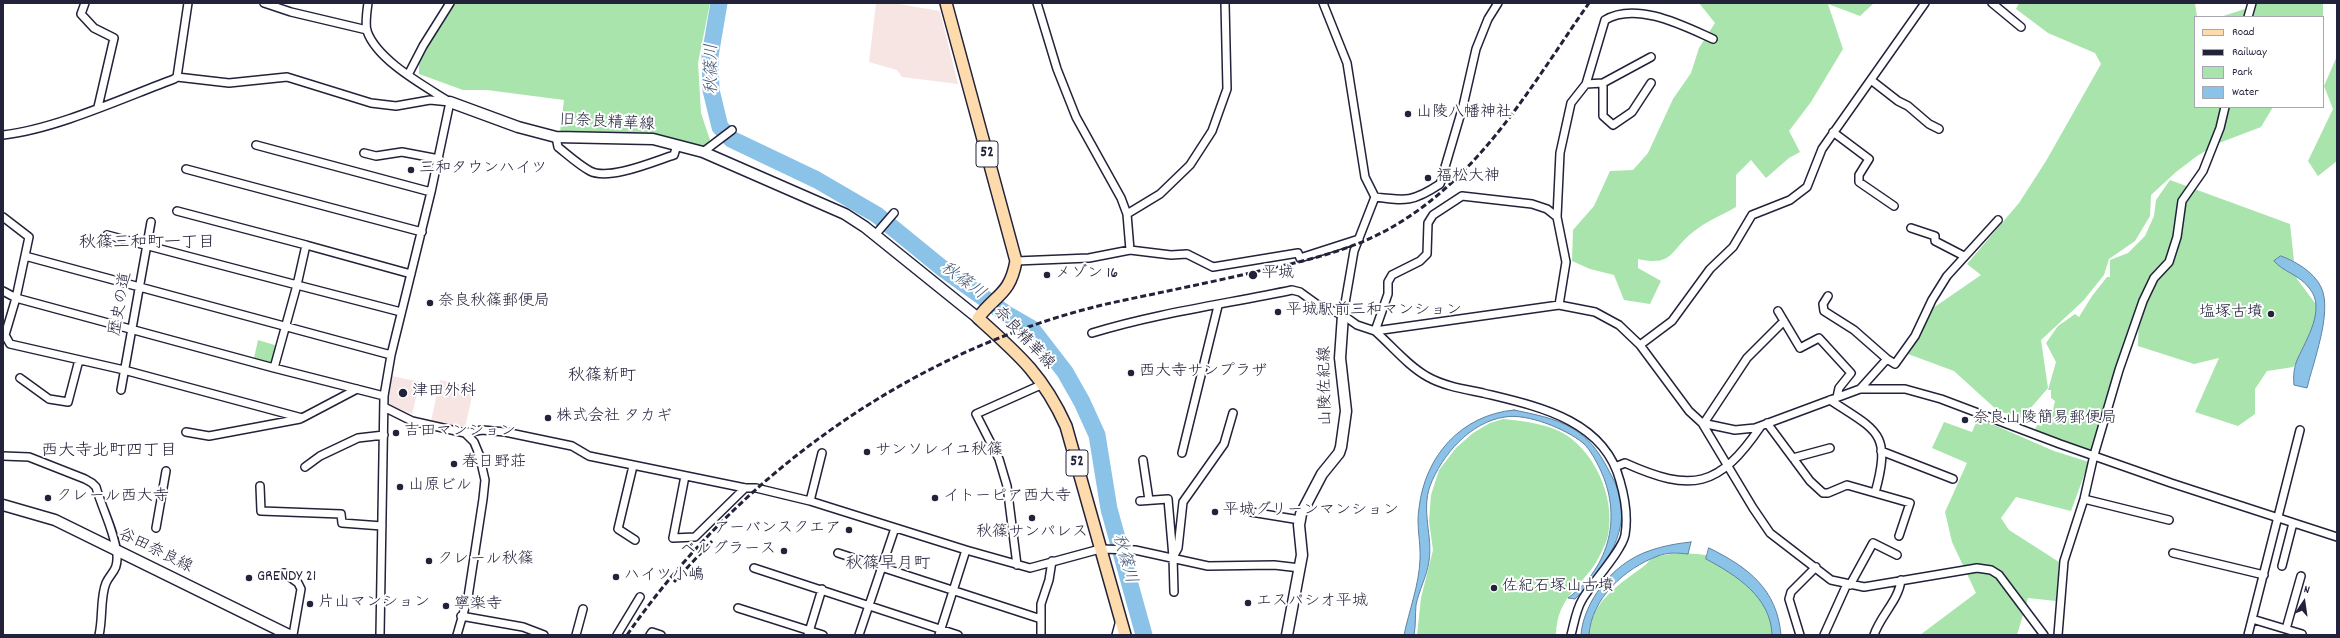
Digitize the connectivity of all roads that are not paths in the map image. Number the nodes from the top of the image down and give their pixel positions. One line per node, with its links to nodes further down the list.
1 (85, 3): 26 (street)
2 (188, 3): 20 (street)
3 (264, 3): 16 (street)
4 (368, 3): 16 (street)
5 (450, 3): 19 (street)
6 (946, 3): 59 (main road, 奈良精華線 / 52)
7 (1036, 3): 44 (street)
8 (1225, 3): 44 (street)
9 (1323, 3): 40 (street)
10 (1498, 3): 40 (street)
11 (1925, 3): 21 (street)
12 (1992, 3): 15 (street)
13 (2252, 3): 14 (street)
14 (2248, 16)
15 (2021, 27)
16 (367, 30): 19 (street, 旧奈良精華線 / 52)
17 (1713, 39): 23 (street)
18 (1651, 57): 24 (street)
19 (408, 74): 25 (street, 旧奈良精華線 / 52)
20 (175, 78): 25 (street); 26 (street)
21 (1871, 80): 28 (street); 30 (street)
22 (1651, 83): 24 (street)
23 (1586, 84): 24 (street); 45 (street)
24 (1603, 84)
25 (450, 102): 32 (main road, 旧奈良精華線 / 52); 37 (street)
26 (98, 107): 31 (street)
27 (2225, 108): 105 (street)
28 (1939, 129)
29 (732, 130): 35 (street)
30 (1833, 132): 41 (street); 78 (street)
31 (3, 135)
32 (556, 137): 34 (main road, 旧奈良精華線 / 52); 34 (street)
33 (256, 145): 39 (street)
34 (677, 145): 35 (main road, 旧奈良精華線 / 52)
35 (702, 152): 52 (main road, 旧奈良精華線 / 52)
36 (364, 153): 37 (street)
37 (439, 159): 39 (street)
38 (186, 169): 50 (street)
39 (431, 192): 50 (street)
40 (1375, 197): 53 (street)
41 (1894, 206)
42 (177, 211): 54 (street)
43 (894, 212): 52 (street)
44 (1127, 214): 56 (street)
45 (1557, 217): 66 (street); 75 (street)
46 (3, 218): 57 (street)
47 (1998, 220): 58 (street)
48 (151, 222): 55 (street, 歴史の道)
49 (1911, 228): 58 (street)
50 (422, 232): 60 (street)
51 (107, 235): 55 (street)
52 (875, 235): 70 (main road, 旧奈良精華線 / 52)
53 (1359, 239): 56 (street); 71 (street)
54 (306, 245): 60 (street); 61 (street)
55 (147, 246): 61 (street); 62 (street, 歴史の道)
56 (1130, 250): 59 (street)
57 (25, 256): 62 (street); 65 (street)
58 (1964, 256): 80 (street)
59 (1016, 261): 70 (main road, 奈良精華線 / 52)
60 (411, 274): 69 (street)
61 (297, 285): 69 (street); 73 (street)
62 (139, 288): 73 (street); 74 (street, 歴史の道)
63 (3, 292): 65 (street)
64 (1828, 296): 80 (street)
65 (16, 298): 74 (street); 77 (street)
66 (1559, 305): 75 (street); 78 (street)
67 (1218, 306): 71 (street); 76 (street); 104 (street)
68 (1778, 311): 72 (street)
69 (401, 312): 79 (street)
70 (980, 315): 85 (main road, 奈良精華線 / 52)
71 (1343, 315): 75 (street); 126 (main road, 山陵佐紀線)
72 (1784, 321): 90 (street); 95 (street)
73 (286, 326): 79 (street); 82 (street)
74 (131, 329): 82 (street); 83 (street, 歴史の道)
75 (1375, 331): 112 (street)
76 (1092, 333)
77 (4, 335): 81 (street)
78 (1640, 345): 95 (street)
79 (391, 355): 89 (street)
80 (1887, 359): 87 (street)
81 (79, 360): 83 (street); 84 (street)
82 (274, 368): 86 (street)
83 (124, 370): 88 (street, 歴史の道); 94 (street)
84 (20, 378)
85 (1043, 384): 136 (main road, 奈良精華線 / 52); 143 (street)
86 (357, 389): 89 (street); 94 (street)
87 (1860, 389): 90 (street); 105 (street)
88 (120, 390)
89 (384, 396): 92 (street)
90 (1837, 397): 91 (street)
91 (1830, 400): 96 (street); 102 (street)
92 (384, 407): 99 (street); 100 (street)
93 (1233, 413): 141 (street)
94 (302, 418): 98 (street)
95 (1703, 423): 96 (street); 109 (street)
96 (1764, 424): 107 (street); 109 (street)
97 (2300, 430): 125 (street)
98 (186, 432)
99 (465, 433): 110 (street); 161 (street)
100 (384, 435): 111 (street); 129 (street)
101 (1830, 448): 107 (street)
102 (1881, 451): 115 (street); 118 (street)
103 (822, 453): 121 (street)
104 (1182, 453)
105 (2094, 455): 119 (street); 125 (street)
106 (3, 456): 135 (street)
107 (1793, 458): 118 (street)
108 (1143, 460): 120 (street)
109 (1727, 465): 112 (street); 146 (street)
110 (633, 466): 114 (street); 134 (street)
111 (305, 467)
112 (1615, 467): 186 (street)
113 (166, 471): 130 (street)
114 (685, 476): 117 (street); 117 (street)
115 (1953, 479)
116 (260, 486): 129 (street)
117 (745, 488): 121 (street)
118 (1875, 493): 132 (street)
119 (2084, 499): 127 (street); 191 (street)
120 (1149, 500): 122 (street); 141 (street)
121 (810, 501): 131 (street)
122 (1140, 501)
123 (3, 507): 135 (main road, 谷田奈良線)
124 (1251, 512): 126 (street)
125 (2279, 518): 128 (street); 150 (street)
126 (1300, 520): 148 (main road, 山陵佐紀線)
127 (2168, 520)
128 (2293, 523): 133 (street); 144 (street)
129 (382, 526): 172 (street)
130 (156, 528)
131 (895, 528): 137 (street); 145 (street)
132 (1899, 536)
133 (2337, 537)
134 (635, 540)
135 (116, 549): 169 (street); 170 (main road, 谷田奈良線)
136 (1102, 549): 141 (street); 142 (street); 162 (main road, 奈良精華線 / 52)
137 (966, 550): 143 (street); 155 (street)
138 (838, 553): 145 (street)
139 (2174, 553): 150 (street)
140 (1897, 555): 153 (street)
141 (1173, 557): 148 (street); 156 (street)
142 (1052, 561): 143 (street); 163 (street)
143 (1017, 565)
144 (2282, 566)
145 (883, 567): 155 (street); 158 (street)
146 (1816, 567): 153 (street); 187 (street)
147 (754, 568): 154 (street)
148 (1300, 568): 185 (main road, 山陵佐紀線)
149 (284, 573): 171 (street)
150 (2264, 575): 164 (street)
151 (2301, 576): 165 (street)
152 (1901, 580): 153 (street); 189 (street); 190 (street)
153 (1848, 584): 188 (street)
154 (822, 589): 158 (street); 167 (street)
155 (955, 590): 163 (street); 166 (street)
156 (1174, 592)
157 (640, 597): 176 (street)
158 (869, 605): 166 (street); 180 (street)
159 (738, 608): 167 (street)
160 (583, 609): 175 (street)
161 (461, 616): 173 (street); 174 (street)
162 (1120, 617): 183 (street); 184 (main road, 奈良精華線 / 52)
163 (1041, 619): 182 (street)
164 (2252, 619): 165 (street); 192 (street)
165 (2286, 630): 168 (street)
166 (940, 632): 181 (street)
167 (808, 633): 179 (street)
168 (2302, 634)
169 (99, 635)
170 (289, 635)
171 (293, 635)
172 (380, 635)
173 (457, 635)
174 (544, 635)
175 (576, 635)
176 (618, 635)
177 (650, 635): 178 (street)
178 (661, 635)
179 (823, 635)
180 (859, 635)
181 (958, 635)
182 (1041, 635)
183 (1116, 635)
184 (1125, 635)
185 (1287, 635)
186 (1571, 635)
187 (1800, 635)
188 (1824, 635)
189 (1874, 635)
190 (2044, 635)
191 (2058, 635)
192 (2248, 635)

